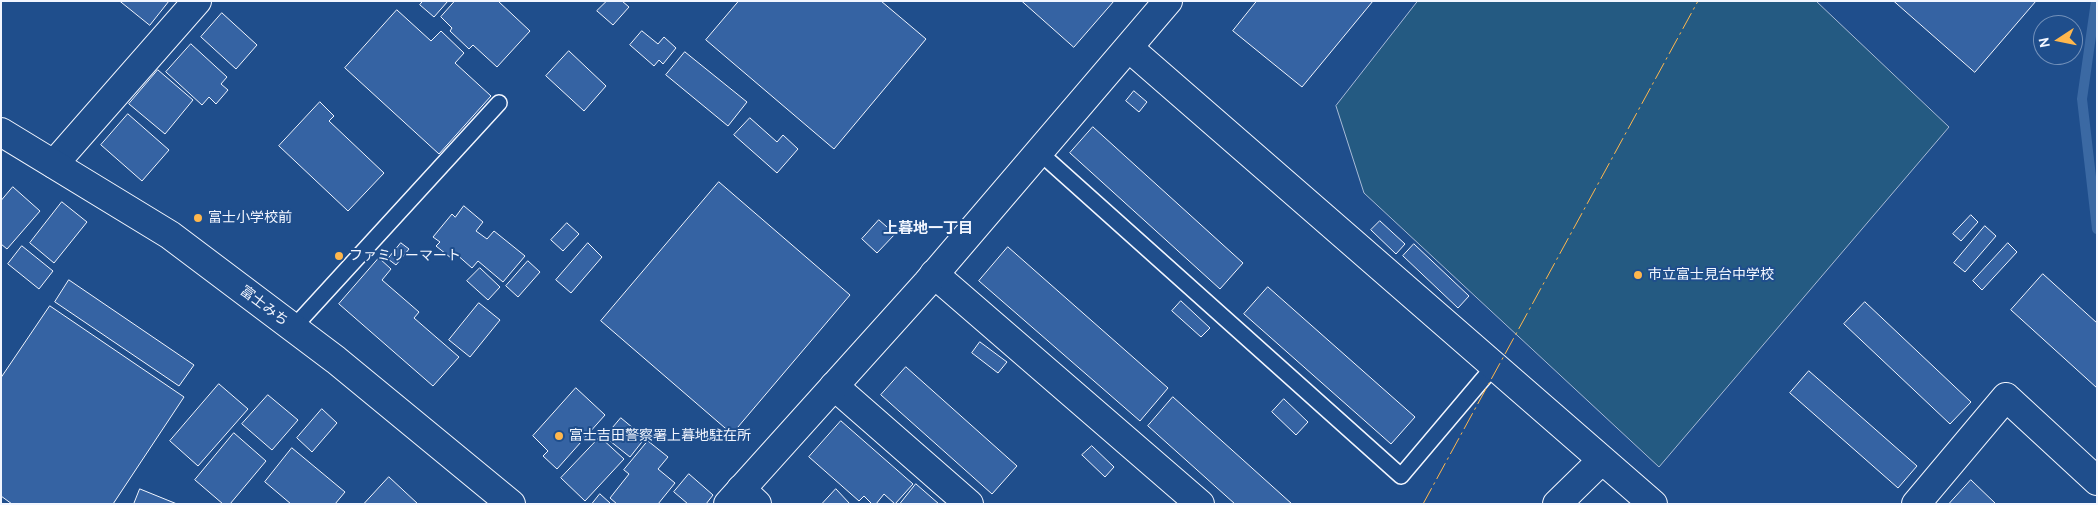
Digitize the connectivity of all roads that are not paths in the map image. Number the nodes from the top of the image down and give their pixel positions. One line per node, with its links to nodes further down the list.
1 (197, 1): 7 (main road)
2 (1168, 1): 3 (main road)
3 (1129, 48): 6 (main road); 10 (main road)
4 (499, 103): 9 (lane)
5 (1, 132): 7 (main road, 富士みち)
6 (1039, 152): 8 (main road); 10 (lane)
7 (54, 164): 9 (main road, 富士みち)
8 (934, 274): 11 (main road); 17 (main road)
9 (293, 328): 15 (main road, 富士みち)
10 (1494, 366): 12 (main road)
11 (834, 386): 14 (main road); 16 (main road)
12 (1602, 460): 18 (main road); 19 (main road)
13 (2097, 481): 20 (main road)
14 (742, 499)
15 (511, 504)
16 (969, 504)
17 (1200, 504)
18 (1557, 504)
19 (1652, 504)
20 (1916, 504)

